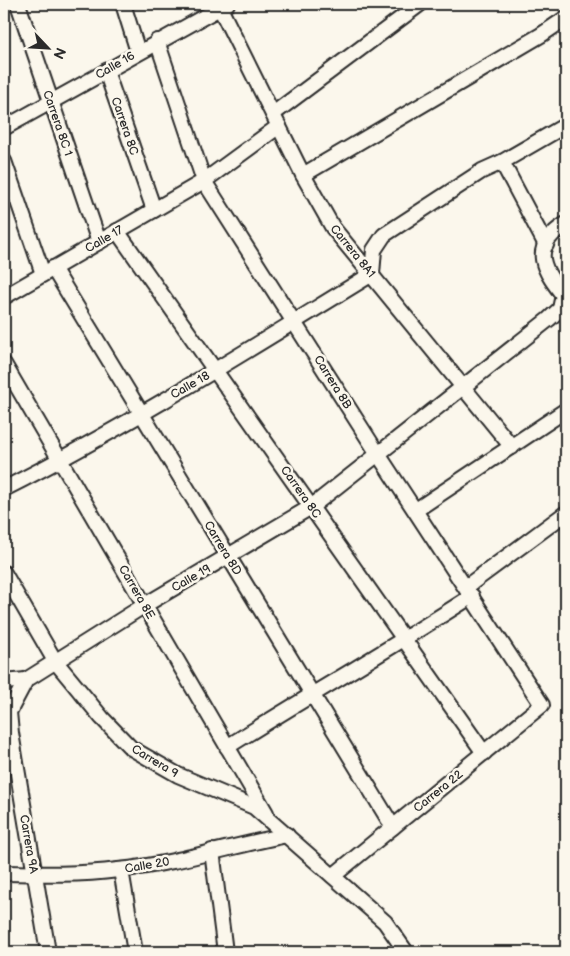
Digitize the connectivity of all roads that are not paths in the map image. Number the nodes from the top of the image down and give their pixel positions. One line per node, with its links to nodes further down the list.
1 (18, 4): 9 (street, Carrera 8C 1)
2 (123, 4): 7 (street)
3 (420, 4): 10 (street, Calle 17)
4 (222, 5): 6 (street, Calle 16); 10 (street, Carrera 8A1)
5 (566, 18): 15 (street)
6 (157, 41): 7 (street, Calle 16); 16 (street, Carrera 8B)
7 (138, 52): 8 (street, Calle 16)
8 (106, 71): 9 (street, Calle 16); 17 (street, Carrera 8C)
9 (51, 102): 12 (street, Calle 16); 20 (street, Carrera 8C 1)
10 (276, 120): 15 (street, Carrera 8A1); 16 (street, Calle 17)
11 (566, 125): 14 (street)
12 (4, 128)
13 (4, 161): 22 (street, Carrera 8D)
14 (502, 162): 21 (street); 23 (street)
15 (303, 175): 23 (street, Carrera 8A1)
16 (204, 182): 17 (street, Calle 17); 26 (street, Carrera 8B)
17 (154, 210): 19 (street, Calle 17)
18 (566, 224): 21 (street)
19 (117, 232): 20 (street, Calle 17); 28 (street, Carrera 8C)
20 (99, 242): 22 (street, Calle 17)
21 (546, 245): 25 (street)
22 (48, 272): 24 (street, Calle 17); 31 (street, Carrera 8D)
23 (372, 274): 26 (street, Calle 18); 29 (street, Carrera 8A1)
24 (4, 297)
25 (565, 297): 29 (street, Calle 19)
26 (295, 321): 28 (street, Calle 18); 33 (street, Carrera 8B)
27 (4, 364): 34 (street, Carrera 8E)
28 (214, 370): 31 (street, Calle 18); 36 (street, Carrera 8C)
29 (463, 385): 32 (street, Carrera 8A1); 33 (street, Calle 19)
30 (566, 410): 32 (street)
31 (141, 413): 34 (street, Calle 18); 39 (street, Carrera 8D)
32 (512, 448): 37 (street)
33 (378, 454): 36 (street, Calle 19); 37 (street, Carrera 8B)
34 (60, 461): 35 (street, Calle 18); 42 (street, Carrera 8E)
35 (4, 489)
36 (311, 507): 39 (street, Calle 19); 43 (street, Carrera 8C)
37 (416, 510): 41 (street, Carrera 8B)
38 (566, 513): 41 (street)
39 (229, 557): 42 (street, Calle 19); 47 (street, Carrera 8D)
40 (4, 572): 44 (street, Carrera 9)
41 (469, 591): 43 (street); 48 (street, Carrera 8B)
42 (144, 605): 44 (street, Calle 19); 50 (street, Carrera 8E)
43 (404, 640): 47 (street); 51 (street, Carrera 8C)
44 (55, 661): 45 (street, Calle 19); 52 (street, Carrera 9)
45 (26, 680): 46 (street); 49 (street, Carrera 9A)
46 (4, 682)
47 (312, 693): 50 (street); 53 (street, Carrera 8D)
48 (542, 705): 51 (street, Carrera 22)
49 (7, 734): 58 (street, Carrera 9A)
50 (227, 747): 52 (street, Carrera 8E)
51 (484, 753): 53 (street, Carrera 22)
52 (270, 820): 54 (street, Carrera 9)
53 (393, 827): 59 (street, Carrera 22)
54 (287, 835): 55 (street, Calle 20); 59 (street, Carrera 9)
55 (212, 851): 56 (street, Calle 20); 62 (street)
56 (120, 870): 58 (street, Calle 20); 61 (street)
57 (4, 873): 58 (street, Calle 20)
58 (34, 874): 60 (street, Carrera 9A)
59 (333, 876): 63 (street, Carrera 9)
60 (48, 952)
61 (134, 952)
62 (225, 952)
63 (406, 952)

